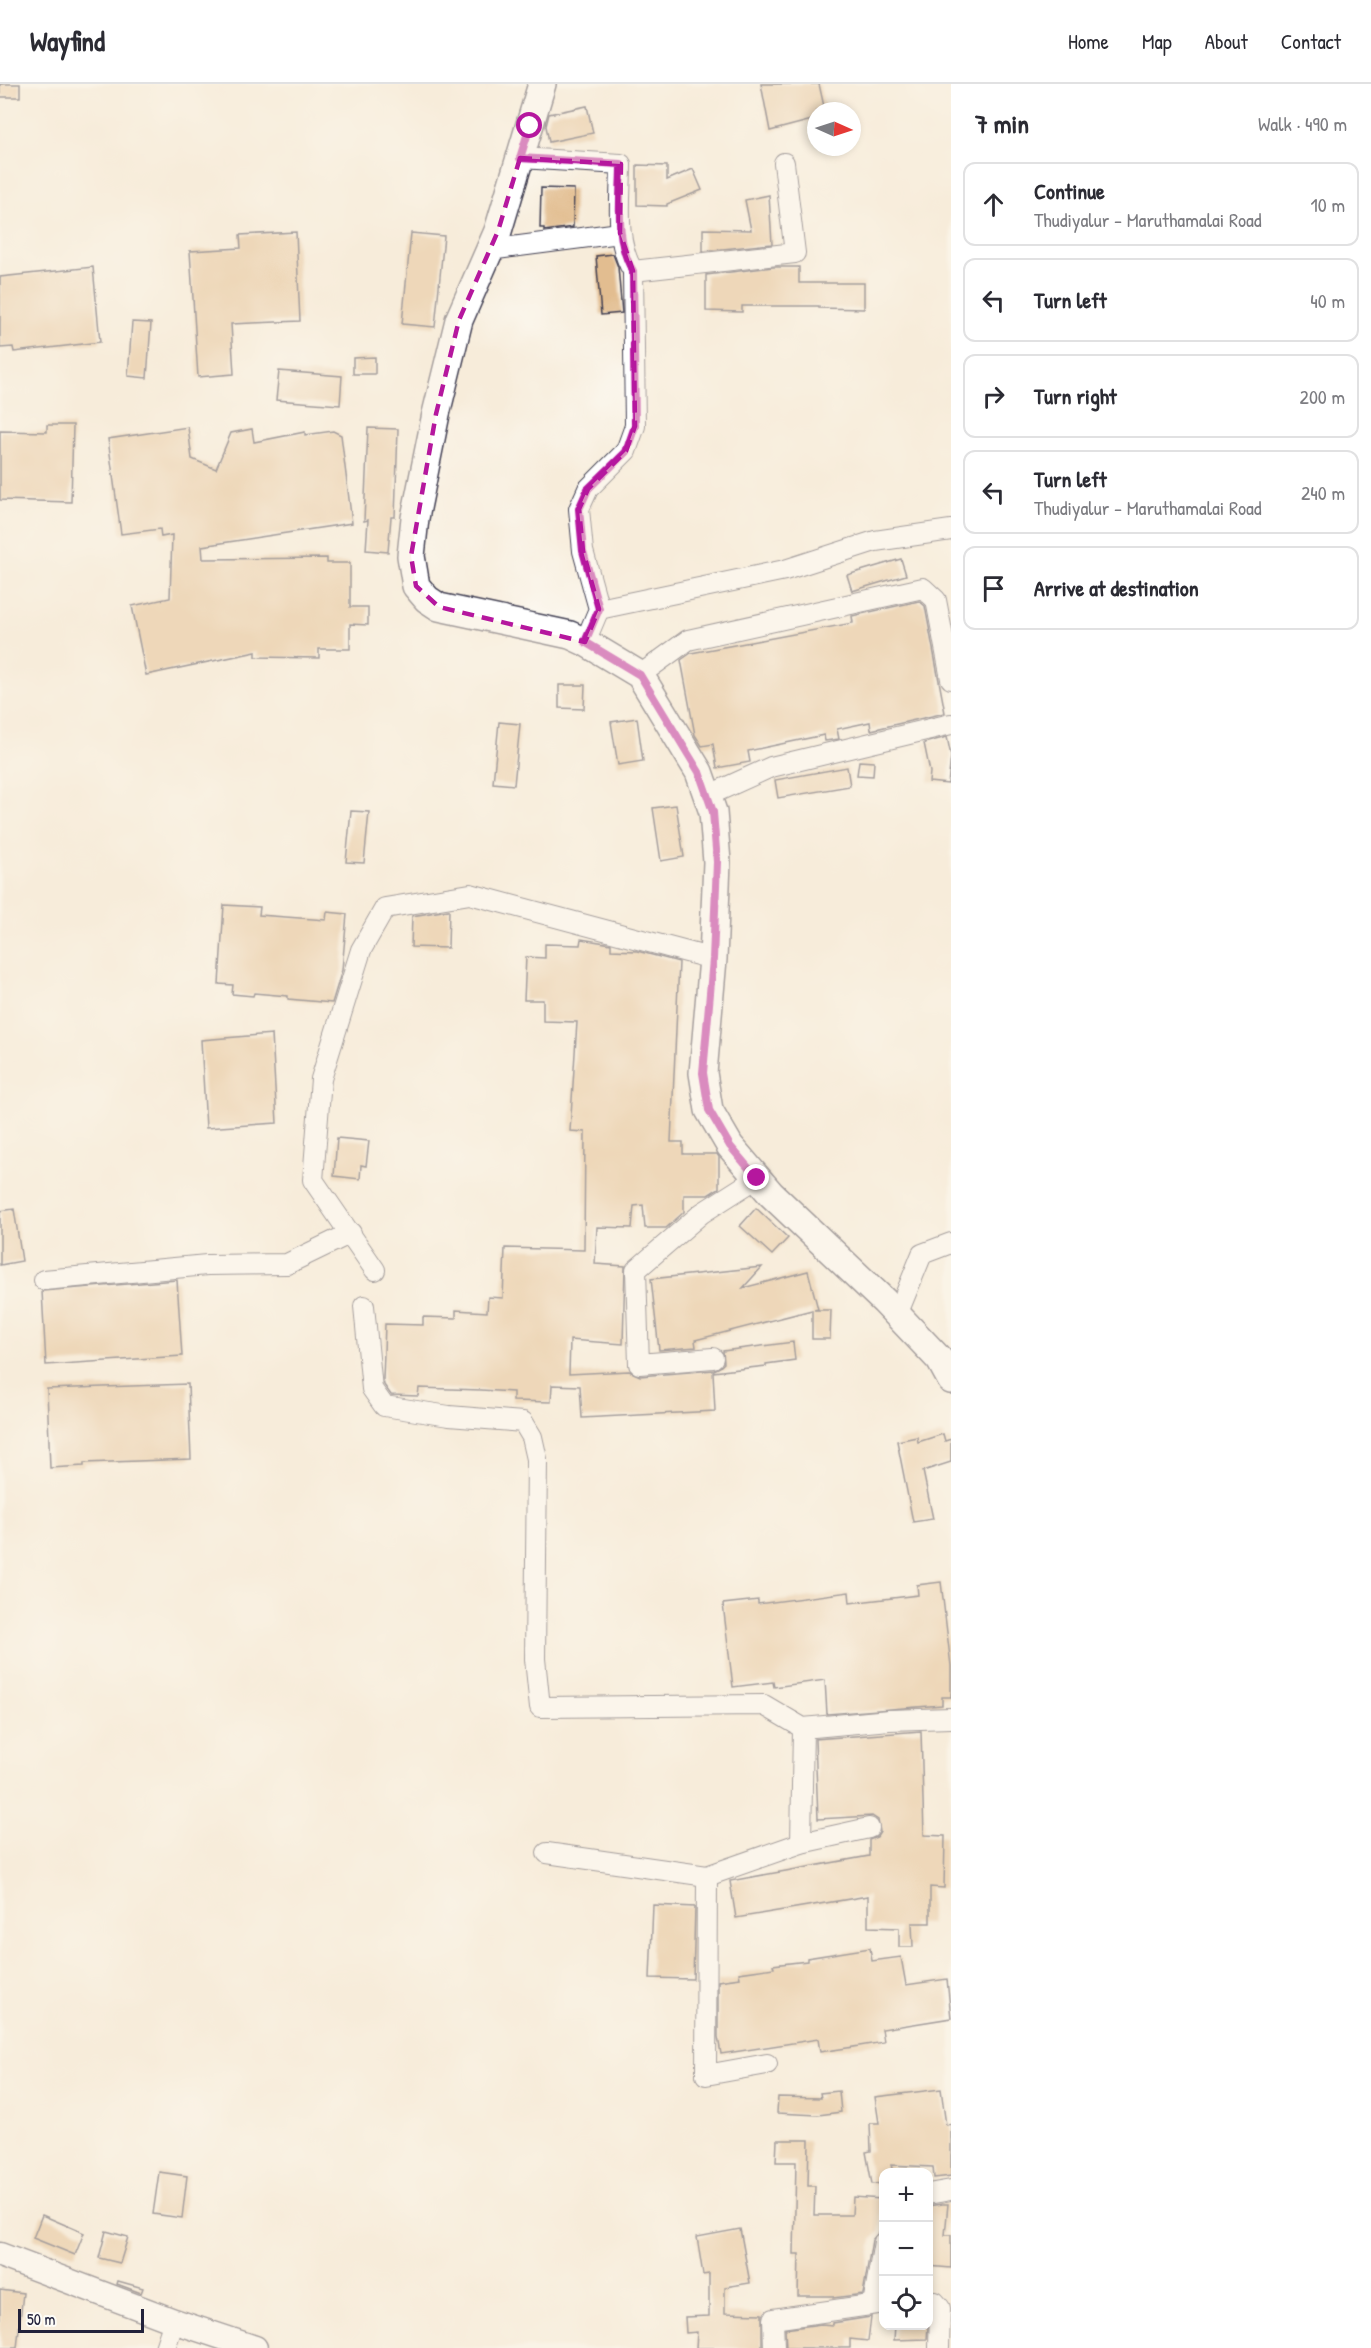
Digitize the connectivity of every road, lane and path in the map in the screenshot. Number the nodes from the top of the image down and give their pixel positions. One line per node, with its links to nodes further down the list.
1 (542, 84): 2 (main road)
2 (520, 158): 4 (street); 5 (main road)
3 (784, 163): 6 (street)
4 (620, 233): 5 (street); 6 (street)
5 (489, 250): 9 (main road)
6 (633, 271): 8 (street)
7 (951, 530): 8 (street)
8 (599, 609): 9 (street)
9 (585, 642): 10 (main road)
10 (640, 675): 11 (street); 13 (main road)
11 (951, 679)
12 (951, 724): 13 (street)
13 (707, 796): 14 (main road)
14 (713, 959): 15 (main road); 16 (street)
15 (757, 1178): 21 (main road); 22 (street)
16 (351, 1233): 18 (street); 19 (street)
17 (951, 1243): 21 (street)
18 (375, 1270)
19 (44, 1280)
20 (364, 1306): 25 (street)
21 (897, 1315): 23 (main road)
22 (712, 1358)
23 (951, 1380)
24 (951, 1718): 25 (street)
25 (802, 1728): 27 (street)
26 (869, 1828): 27 (street)
27 (801, 1843): 29 (street)
28 (547, 1853): 29 (street)
29 (707, 1876): 30 (street)
30 (767, 2064)
31 (951, 2190): 32 (street)
32 (933, 2193)
33 (0, 2255): 37 (street)
34 (881, 2276): 36 (street)
35 (933, 2301): 41 (street)
36 (878, 2304): 40 (street)
37 (174, 2321): 38 (street); 39 (street)
38 (165, 2348)
39 (255, 2348)
40 (774, 2348)
41 (939, 2348)

